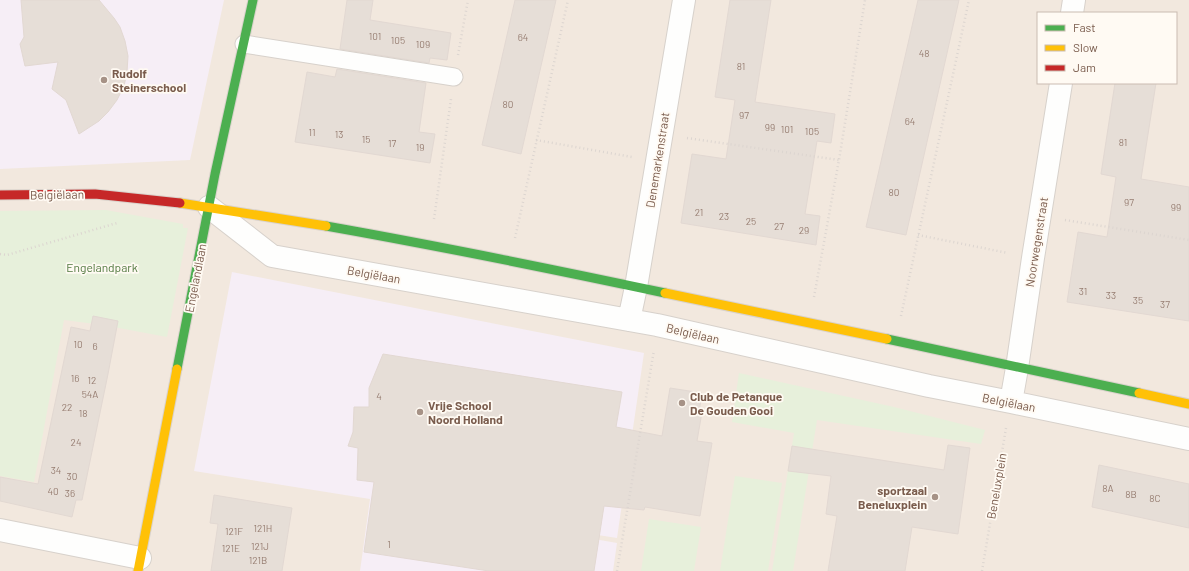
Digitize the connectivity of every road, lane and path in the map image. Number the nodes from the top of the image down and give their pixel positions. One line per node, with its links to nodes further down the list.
1 (253, 0): 9 (street, Engelandlaan)
2 (468, 0): 10 (path)
3 (568, 0): 13 (path)
4 (684, 0): 12 (street, Denemarkenstraat)
5 (865, 0): 14 (path)
6 (969, 0): 21 (path)
7 (1074, 0): 8 (street)
8 (1072, 12)
9 (244, 44): 10 (lane); 17 (street, Engelandlaan)
10 (454, 77): 19 (path)
11 (1061, 84): 18 (street, Noorwegenstraat)
12 (661, 134): 14 (path); 15 (street, Denemarkenstraat)
13 (536, 140): 15 (path); 22 (path)
14 (839, 160): 27 (path)
15 (657, 161): 26 (street, Denemarkenstraat)
16 (0, 195): 17 (street, Belgiëlaan)
17 (209, 207): 26 (street, Belgiëlaan); 29 (street, Belgiëlaan); 36 (street, Engelandlaan)
18 (1040, 216): 23 (path); 25 (street, Noorwegenstraat)
19 (433, 221)
20 (119, 223): 24 (path)
21 (918, 236): 25 (path); 28 (path)
22 (515, 238)
23 (1189, 240)
24 (0, 254)
25 (1033, 258): 31 (street, Noorwegenstraat)
26 (636, 287): 29 (street, Denemarkenstraat); 31 (street, Belgiëlaan)
27 (814, 302)
28 (901, 319)
29 (629, 320): 30 (street, Belgiëlaan)
30 (658, 325): 32 (street, Belgiëlaan); 37 (path)
31 (1017, 368): 32 (street, Noorwegenstraat); 33 (street, Belgiëlaan)
32 (1011, 402): 34 (street, Belgiëlaan); 38 (path, Beneluxplein)
33 (1189, 404)
34 (1189, 439)
35 (0, 530): 36 (street, Engelandlaan)
36 (139, 564)
37 (617, 571)
38 (982, 571)

